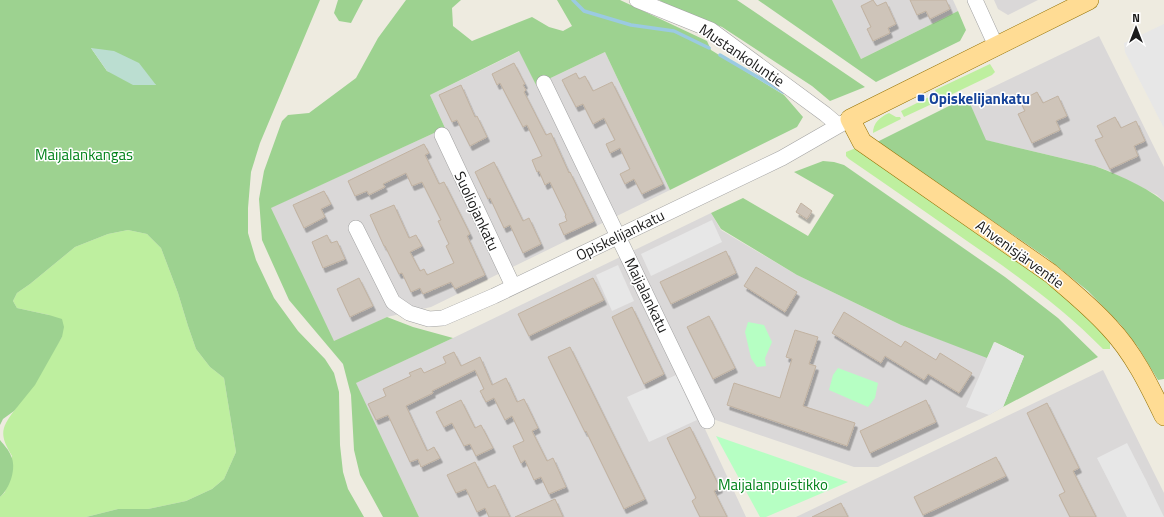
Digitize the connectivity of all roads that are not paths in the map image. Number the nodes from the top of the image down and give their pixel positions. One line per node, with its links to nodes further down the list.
1 (637, 0): 6 (street, Mustankoluntie)
2 (975, 0): 4 (street)
3 (1089, 0): 4 (main road, Opiskelijankatu)
4 (996, 46): 6 (main road, Opiskelijankatu)
5 (544, 83): 9 (street, Maijalankatu)
6 (844, 122): 9 (street, Opiskelijankatu); 11 (main road, Ahvenisjärventie)
7 (442, 135): 10 (street, Suoliojankatu)
8 (356, 228): 10 (street, Opiskelijankatu)
9 (618, 236): 10 (street, Opiskelijankatu); 12 (street, Maijalankatu)
10 (513, 286)
11 (1164, 416)
12 (707, 421)

